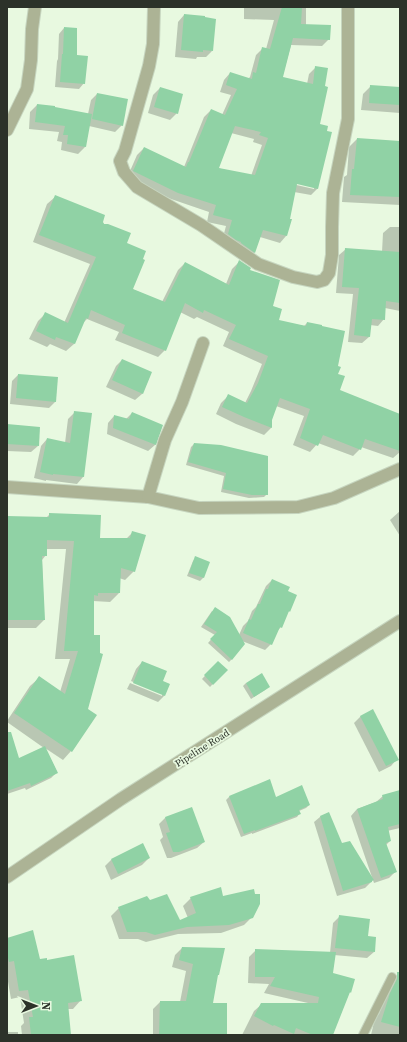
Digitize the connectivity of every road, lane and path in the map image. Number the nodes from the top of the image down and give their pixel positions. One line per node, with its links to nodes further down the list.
1 (35, 7): 4 (street)
2 (154, 7): 3 (street)
3 (348, 7)
4 (7, 130)
5 (203, 343): 8 (street)
6 (400, 469): 8 (street)
7 (7, 487): 8 (street)
8 (148, 497)
9 (400, 621): 10 (street, Pipeline Road)
10 (7, 877)
11 (392, 977): 12 (lane)
12 (363, 1035)

